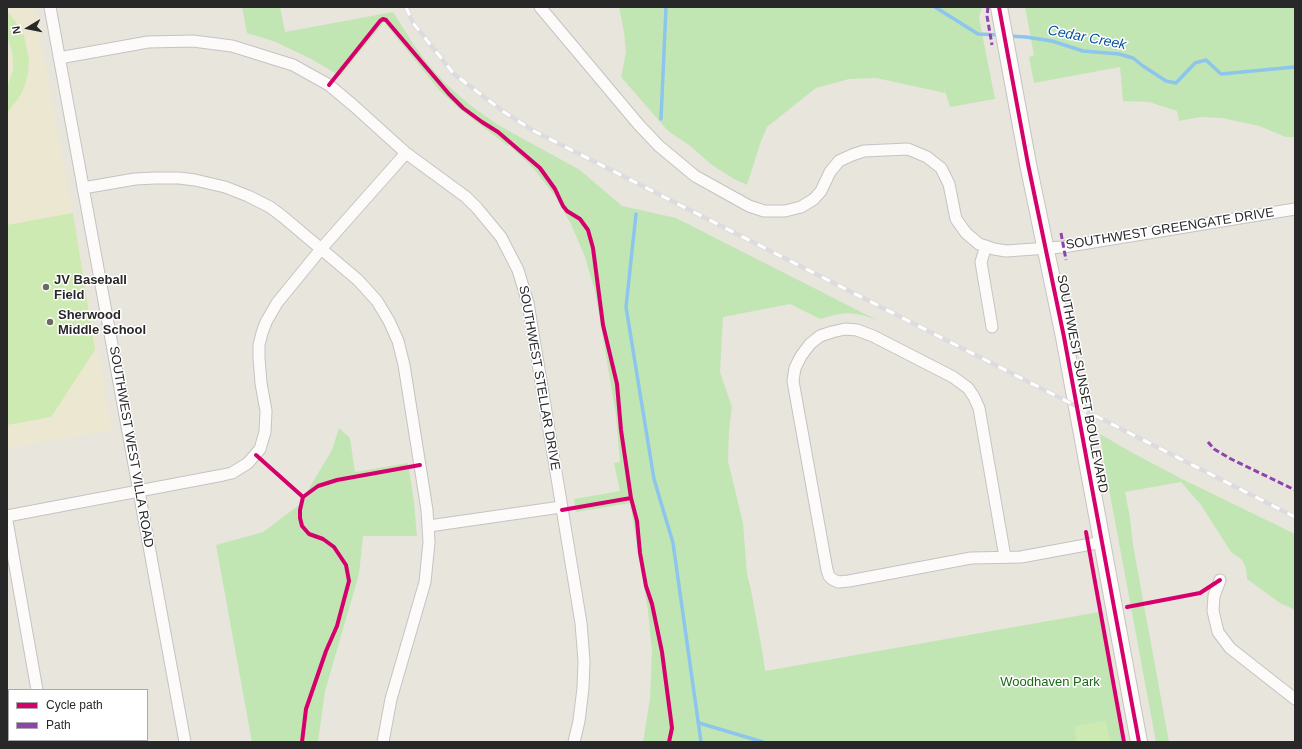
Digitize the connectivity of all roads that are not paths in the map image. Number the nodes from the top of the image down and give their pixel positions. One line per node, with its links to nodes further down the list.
1 (50, 7): 4 (street, SOUTHWEST WEST VILLA ROAD)
2 (540, 7): 8 (street, SOUTHWEST GREENGATE DRIVE)
3 (1000, 10): 9 (main road, SOUTHWEST SUNSET BOULEVARD)
4 (59, 58): 5 (street, SOUTHWEST STELLAR DRIVE); 6 (street, SOUTHWEST WEST VILLA ROAD)
5 (406, 153): 10 (street); 13 (street, SOUTHWEST STELLAR DRIVE)
6 (82, 188): 10 (street); 12 (street, SOUTHWEST WEST VILLA ROAD)
7 (1295, 209): 9 (street, SOUTHWEST GREENGATE DRIVE)
8 (986, 246): 9 (street, SOUTHWEST GREENGATE DRIVE); 11 (street)
9 (1046, 248): 17 (main road, SOUTHWEST SUNSET BOULEVARD)
10 (321, 249): 12 (street); 16 (street)
11 (992, 327)
12 (139, 491): 14 (street); 22 (street, SOUTHWEST WEST VILLA ROAD)
13 (561, 506): 16 (street); 24 (street, SOUTHWEST STELLAR DRIVE)
14 (7, 516)
15 (7, 521): 20 (street)
16 (429, 526): 23 (street)
17 (1102, 542): 18 (street); 25 (main road, SOUTHWEST SUNSET BOULEVARD)
18 (1005, 557): 18 (street)
19 (1220, 580): 21 (street)
20 (37, 689)
21 (1295, 699)
22 (185, 742)
23 (383, 742)
24 (574, 742)
25 (1139, 742)

